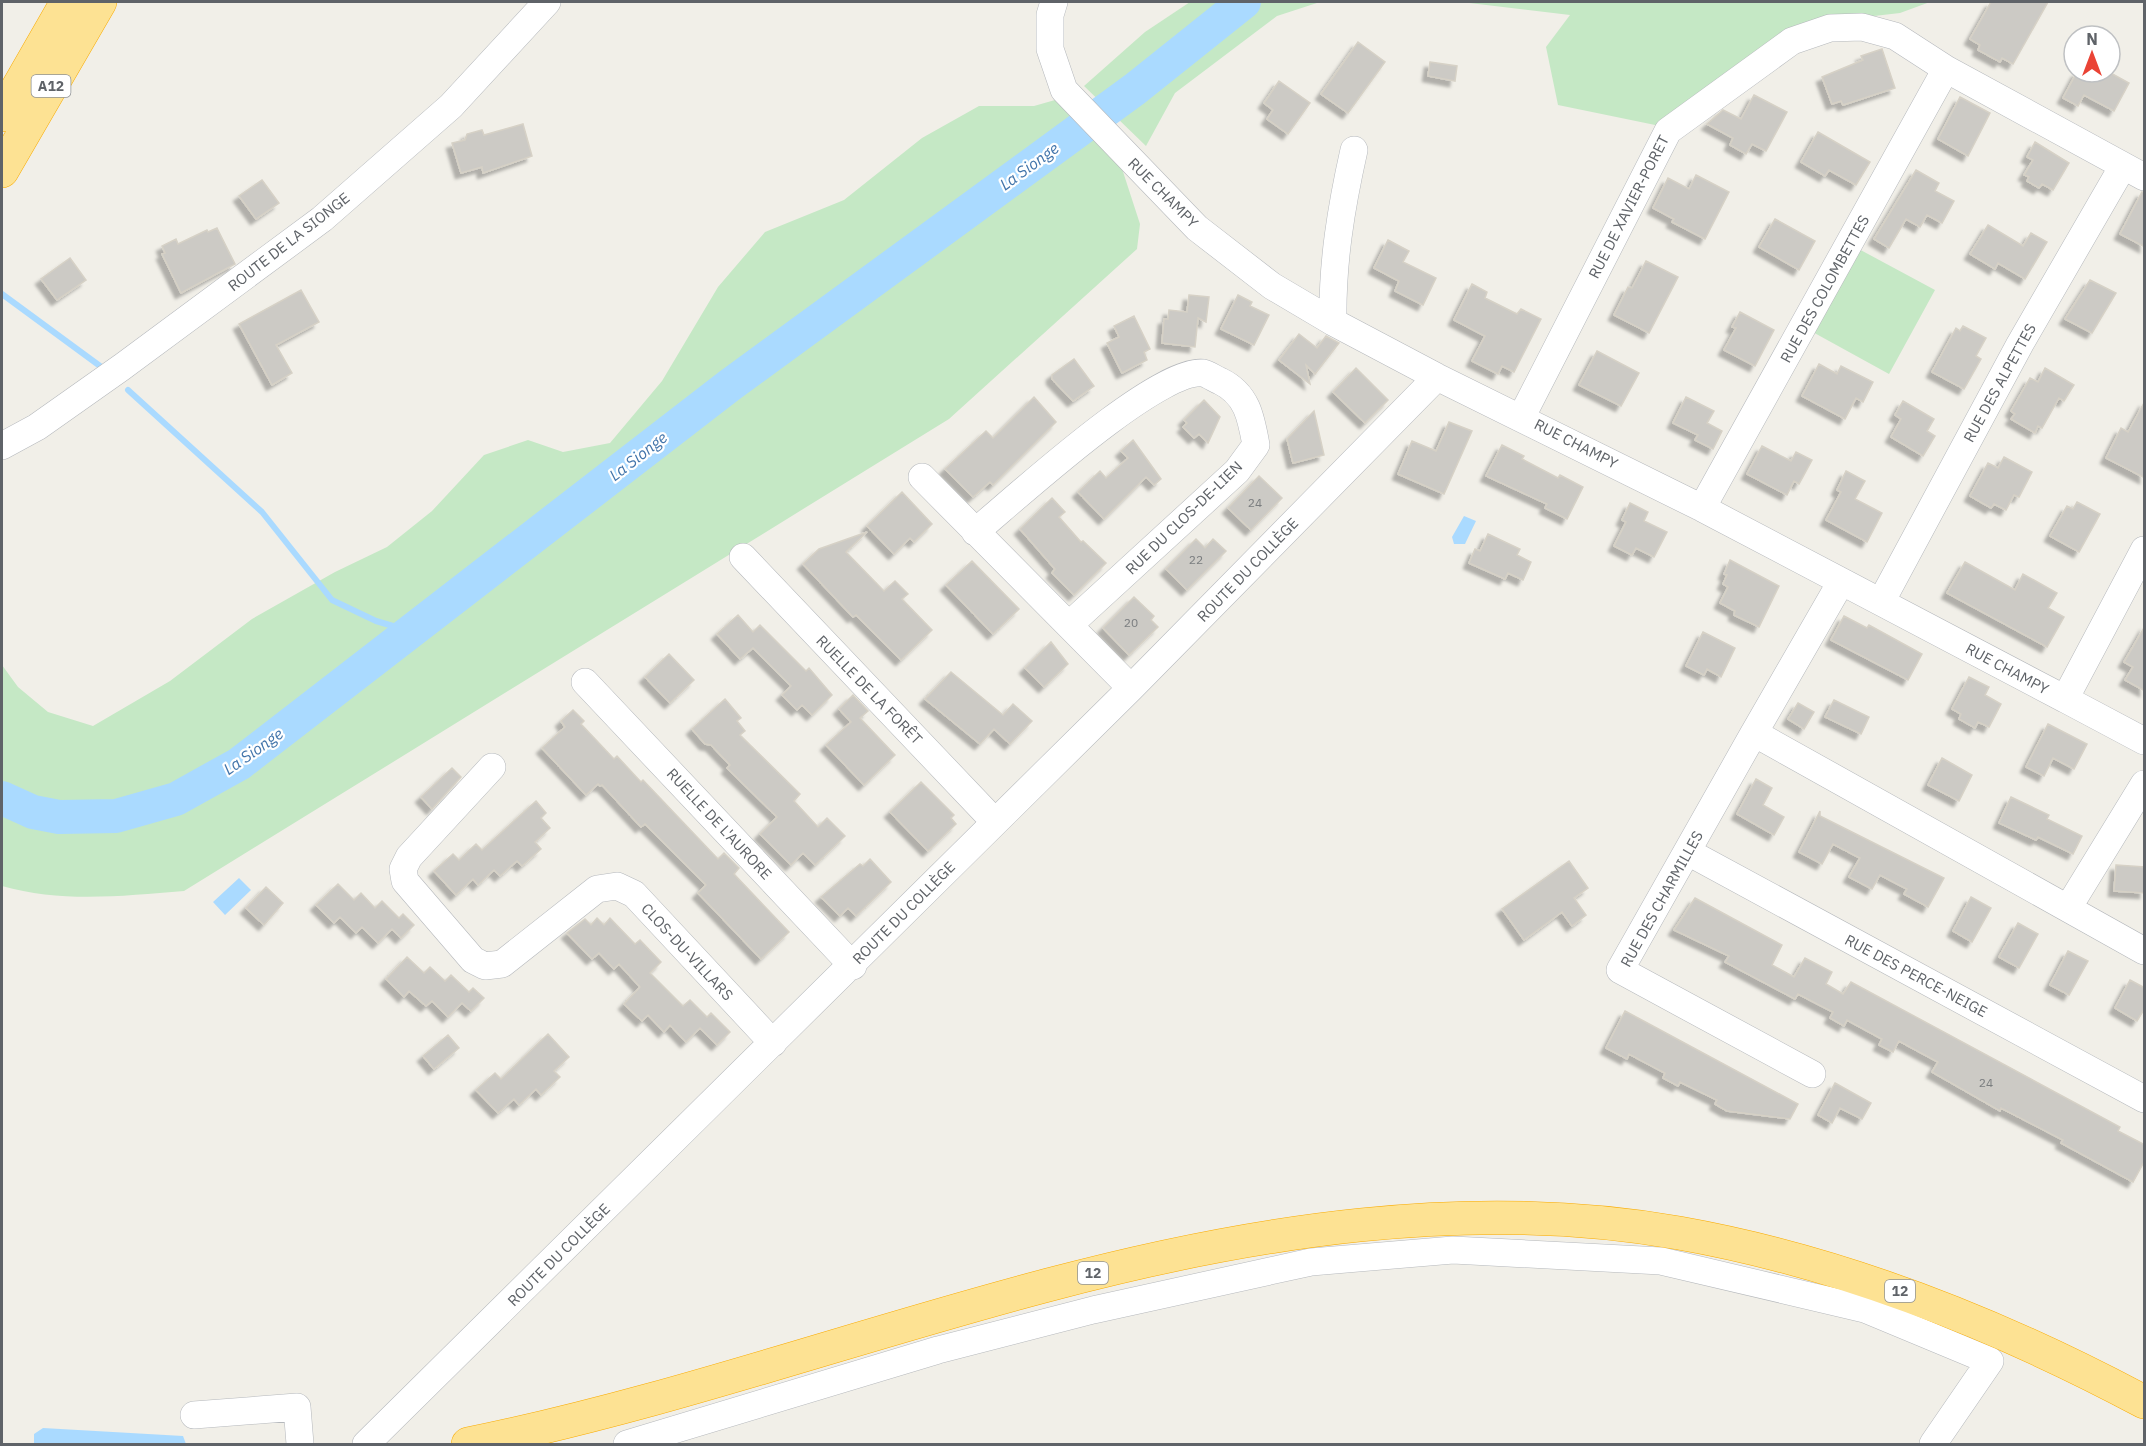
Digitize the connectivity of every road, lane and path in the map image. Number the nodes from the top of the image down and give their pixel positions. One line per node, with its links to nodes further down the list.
1 (51, 2): 7 (highway)
2 (67, 2): 8 (highway, A12)
3 (100, 2): 10 (highway, A12)
4 (546, 2): 15 (street, ROUTE DE LA SIONGE)
5 (1054, 2): 12 (street, RUE CHAMPY)
6 (1946, 69): 11 (street, RUE DE XAVIER-PORET); 14 (street, RUE DE XAVIER-PORET); 17 (street, RUE DES COLOMBETTES)
7 (2, 86)
8 (2, 115)
9 (1354, 150): 12 (street)
10 (2, 171)
11 (2134, 171): 22 (street, RUE DES ALPETTES)
12 (1333, 322): 13 (street, RUE CHAMPY)
13 (1437, 377): 14 (street, RUE CHAMPY); 25 (street, ROUTE DU COLLÈGE)
14 (1521, 416): 17 (street, RUE CHAMPY)
15 (2, 446)
16 (922, 477): 18 (street)
17 (1702, 508): 21 (street, RUE CHAMPY)
18 (975, 532): 23 (street); 23 (street, RUE DU CLOS-DE-LIEN)
19 (2145, 550): 26 (street, RUE CHAMPY)
20 (743, 557): 31 (street, RUELLE DE LA FORÊT)
21 (1841, 582): 22 (street, RUE CHAMPY); 27 (street, RUE DES CHARMILLES)
22 (1881, 602): 26 (street, RUE CHAMPY)
23 (1070, 625): 25 (street)
24 (585, 682): 35 (street, RUELLE DE L'AURORE)
25 (1131, 688): 31 (street, ROUTE DU COLLÈGE)
26 (2065, 699): 28 (street)
27 (1754, 733): 32 (street, RUE DES CHARMILLES); 33 (street)
28 (2145, 741)
29 (492, 767): 36 (street, CLOS-DU-VILLARS)
30 (2145, 784): 33 (street)
31 (995, 822): 35 (street, ROUTE DU COLLÈGE)
32 (1688, 852): 37 (street, RUE DES CHARMILLES); 38 (street, RUE DES PERCE-NEIGE)
33 (2068, 908): 34 (street)
34 (2145, 951)
35 (853, 966): 36 (street, ROUTE DU COLLÈGE)
36 (773, 1043): 42 (street, ROUTE DU COLLÈGE)
37 (1812, 1074)
38 (2145, 1099)
39 (2145, 1402): 43 (highway, 12)
40 (194, 1415): 41 (street)
41 (300, 1444)
42 (366, 1444)
43 (468, 1444)
44 (627, 1444): 45 (street)
45 (1933, 1444)

